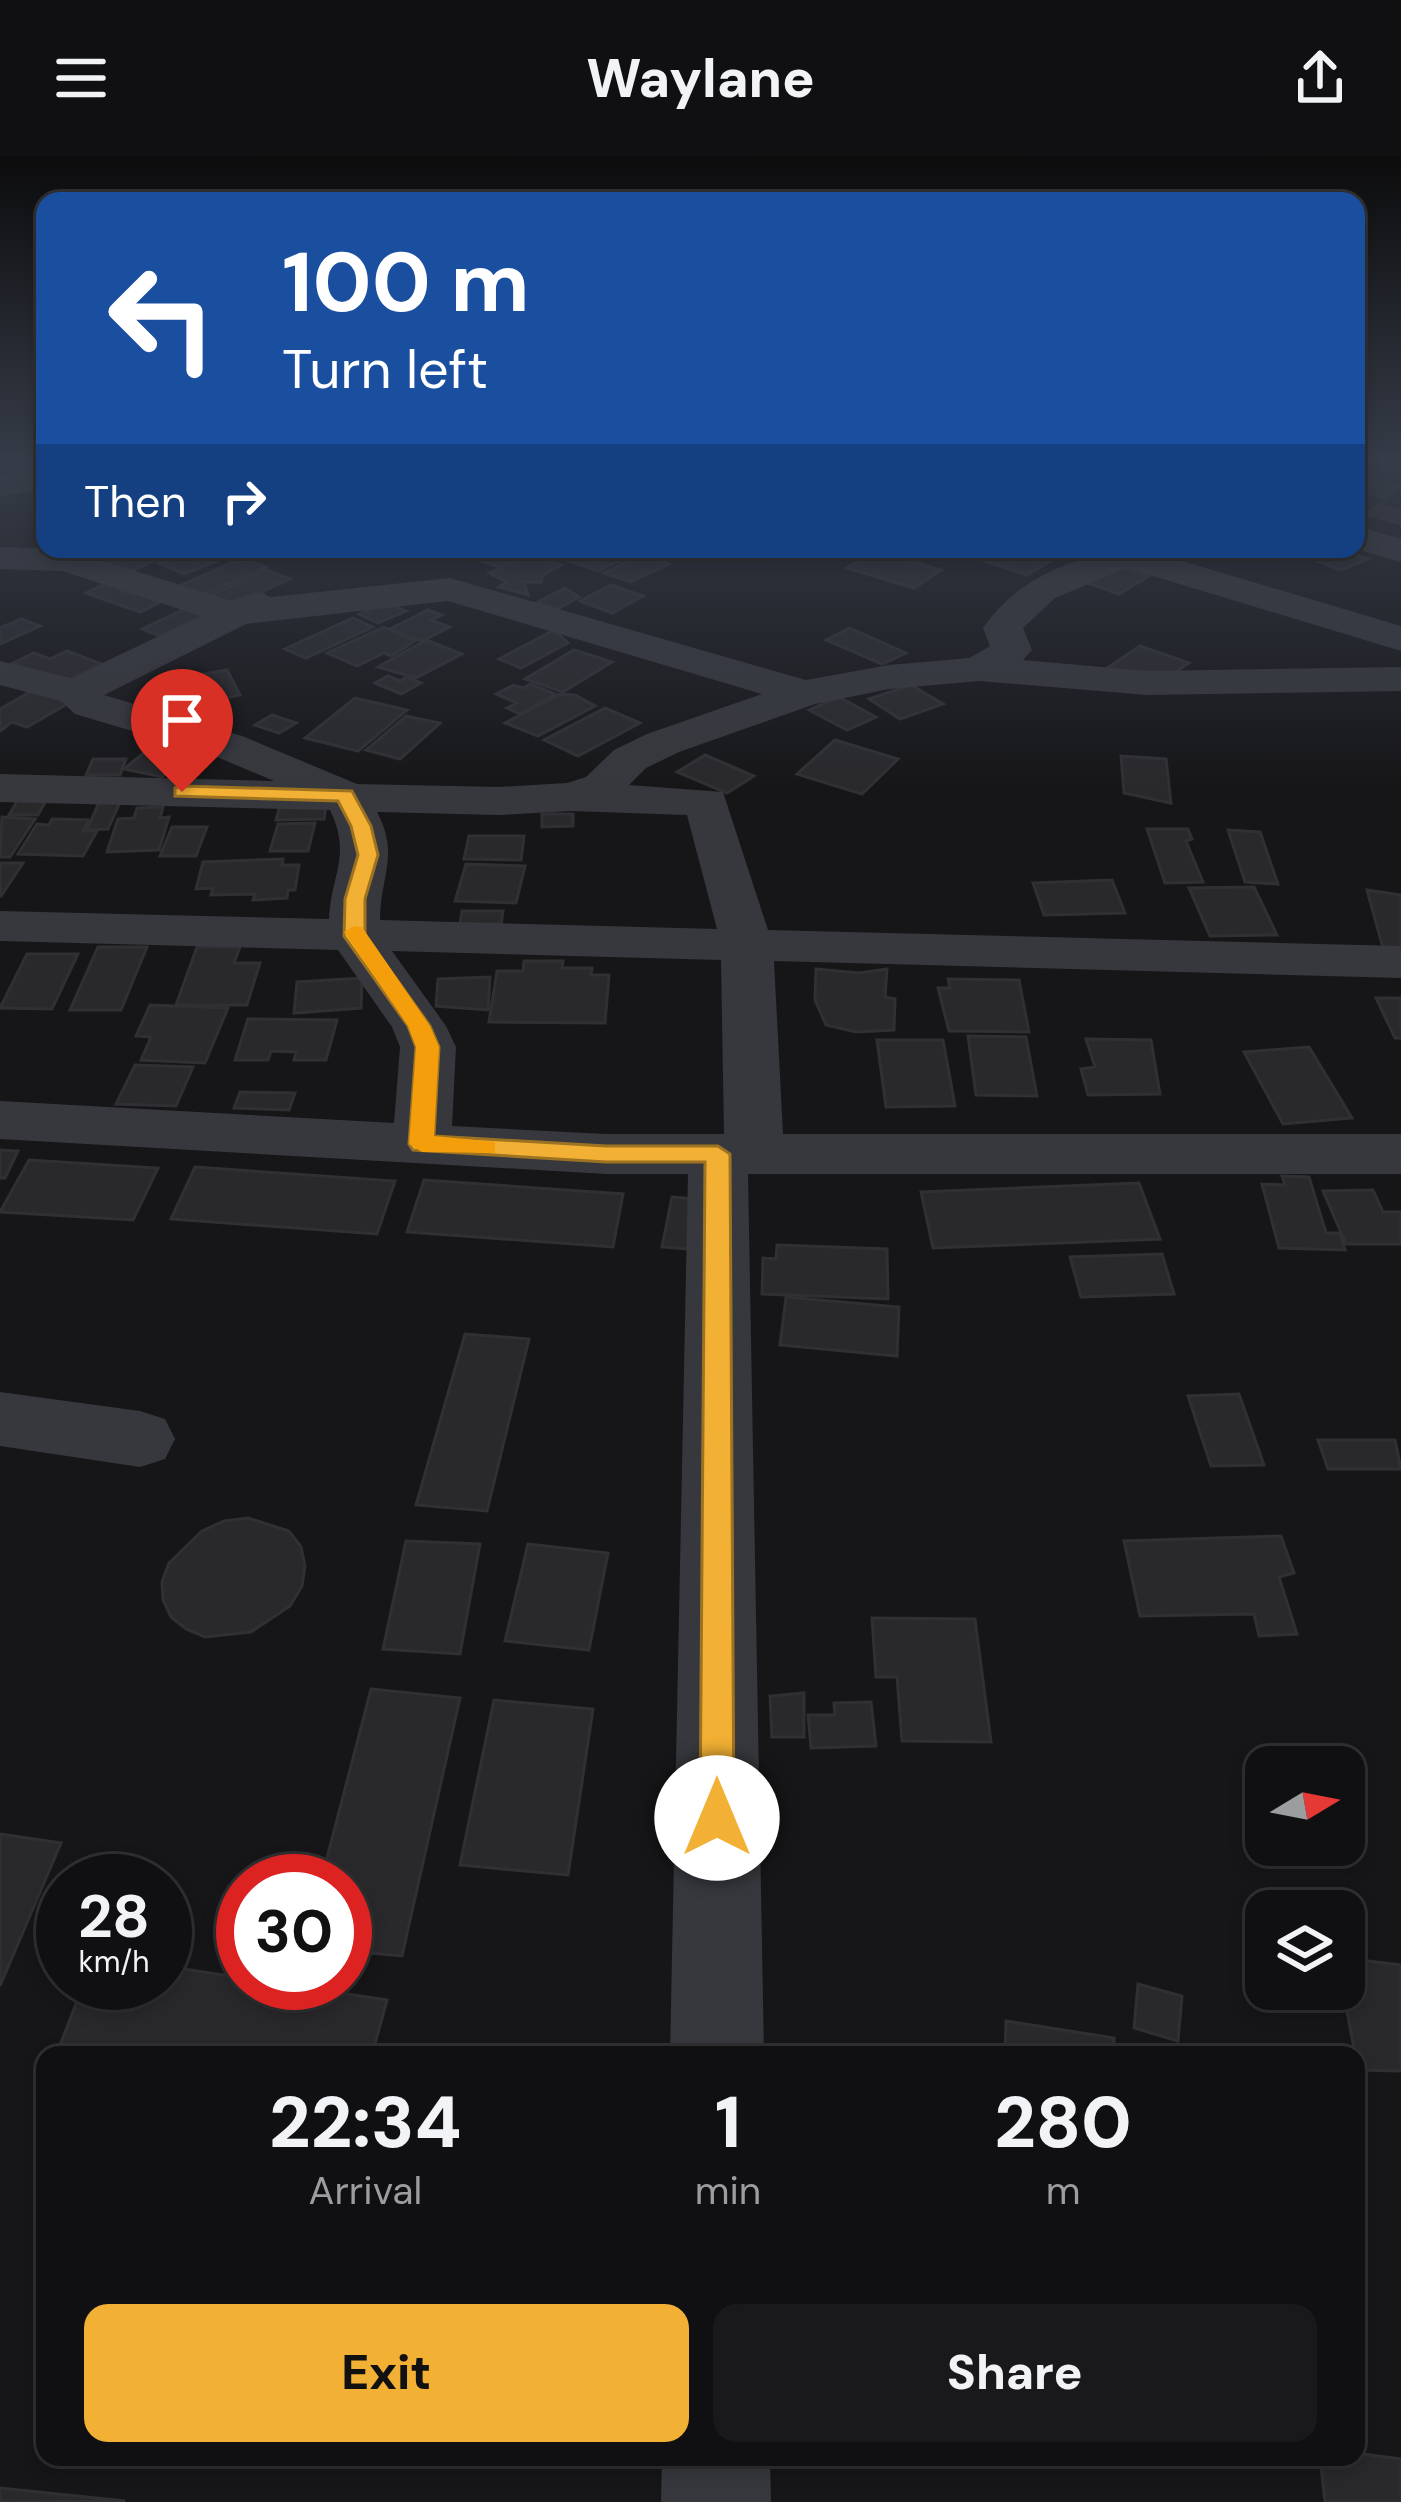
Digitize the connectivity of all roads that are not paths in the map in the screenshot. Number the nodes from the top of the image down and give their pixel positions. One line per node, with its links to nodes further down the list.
1 (98, 570): 6 (street)
2 (331, 570): 6 (street)
3 (1076, 570): 9 (street)
4 (1175, 570): 7 (street)
5 (1401, 609): 7 (street)
6 (234, 614): 12 (street); 13 (street)
7 (1360, 626): 8 (street); 11 (street)
8 (1401, 639)
9 (979, 669): 11 (street); 12 (street)
10 (0, 673): 13 (street)
11 (1381, 679)
12 (805, 693): 18 (street)
13 (83, 699): 14 (street); 15 (street)
14 (197, 736): 17 (street); 18 (street)
15 (0, 770)
16 (0, 788): 17 (street)
17 (345, 795): 18 (street); 20 (street)
18 (556, 798): 21 (street)
19 (0, 926): 20 (street)
20 (354, 936): 21 (street); 24 (street)
21 (747, 946): 22 (street); 25 (street)
22 (1401, 962)
23 (0, 1120): 24 (street)
24 (422, 1144): 25 (street)
25 (736, 1154): 26 (street); 29 (street)
26 (1401, 1154)
27 (0, 1419): 28 (street)
28 (140, 1439)
29 (717, 2046)
30 (716, 2466): 31 (street)
31 (716, 2502)

